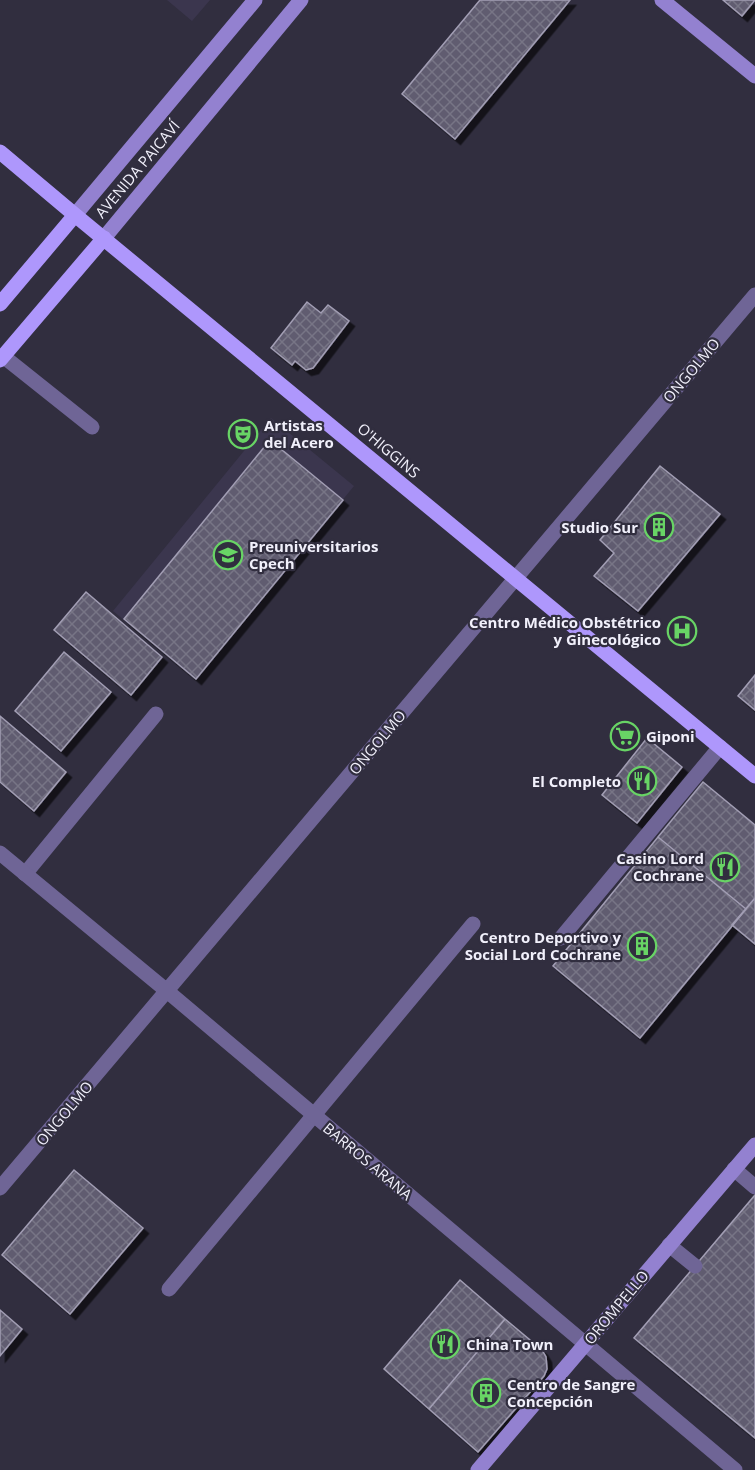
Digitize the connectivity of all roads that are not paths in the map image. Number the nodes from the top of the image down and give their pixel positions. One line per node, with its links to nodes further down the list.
1 (255, 0): 6 (main road, AVENIDA PAICAVÍ)
2 (301, 0): 7 (main road, AVENIDA PAICAVÍ)
3 (662, 0): 4 (main road)
4 (755, 76)
5 (0, 152): 6 (main road, O'HIGGINS)
6 (75, 215): 7 (main road, O'HIGGINS); 9 (main road, AVENIDA PAICAVÍ)
7 (104, 238): 10 (main road, AVENIDA PAICAVÍ); 12 (main road, O'HIGGINS)
8 (755, 295): 12 (street, ONGOLMO)
9 (0, 304)
10 (2, 358): 11 (street)
11 (92, 427)
12 (515, 578): 14 (main road, O'HIGGINS); 20 (street, ONGOLMO)
13 (156, 714): 17 (street)
14 (720, 747): 15 (main road, O'HIGGINS); 19 (street)
15 (755, 777)
16 (0, 853): 17 (street, BARROS ARANA)
17 (25, 874): 20 (street, BARROS ARANA)
18 (473, 924): 21 (street)
19 (561, 938)
20 (167, 991): 21 (street, BARROS ARANA); 25 (street, ONGOLMO)
21 (314, 1115): 28 (street); 29 (street, BARROS ARANA)
22 (755, 1145): 23 (main road, OROMPELLO)
23 (734, 1169): 24 (street); 26 (main road, OROMPELLO)
24 (755, 1187)
25 (0, 1188)
26 (669, 1245): 27 (street); 29 (main road, OROMPELLO)
27 (695, 1266)
28 (169, 1289)
29 (585, 1344): 30 (main road, OROMPELLO); 31 (street, BARROS ARANA)
30 (478, 1470)
31 (735, 1470)

